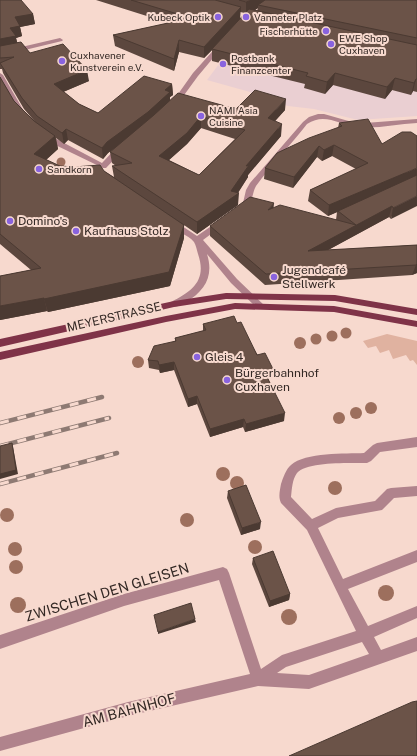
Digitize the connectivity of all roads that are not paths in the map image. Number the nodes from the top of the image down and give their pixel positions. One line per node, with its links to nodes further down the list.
1 (227, 38): 5 (street)
2 (60, 40): 3 (street)
3 (0, 54)
4 (0, 75): 6 (street)
5 (169, 109)
6 (25, 118)
7 (417, 121): 11 (street)
8 (37, 131): 9 (street)
9 (129, 143)
10 (166, 218): 11 (street)
11 (198, 240): 12 (street); 13 (street)
12 (249, 295): 13 (main road, MEYERSTRASSE); 14 (street); 15 (main road, MEYERSTRASSE)
13 (174, 304): 17 (main road, MEYERSTRASSE)
14 (260, 306): 16 (main road, MEYERSTRASSE); 18 (main road, MEYERSTRASSE)
15 (416, 310)
16 (417, 324)
17 (0, 343)
18 (0, 356)
19 (417, 442): 21 (street)
20 (417, 491): 21 (street)
21 (311, 526): 23 (street)
22 (417, 556): 23 (street)
23 (340, 586): 25 (street)
24 (417, 612): 25 (street, AM BAHNHOF)
25 (365, 634): 28 (street); 29 (street, AM BAHNHOF)
26 (0, 642): 29 (street, ZWISCHEN DEN GLEISEN)
27 (417, 644): 28 (street, AM BAHNHOF)
28 (378, 658): 29 (street, AM BAHNHOF)
29 (258, 679): 30 (street, AM BAHNHOF)
30 (0, 744)

